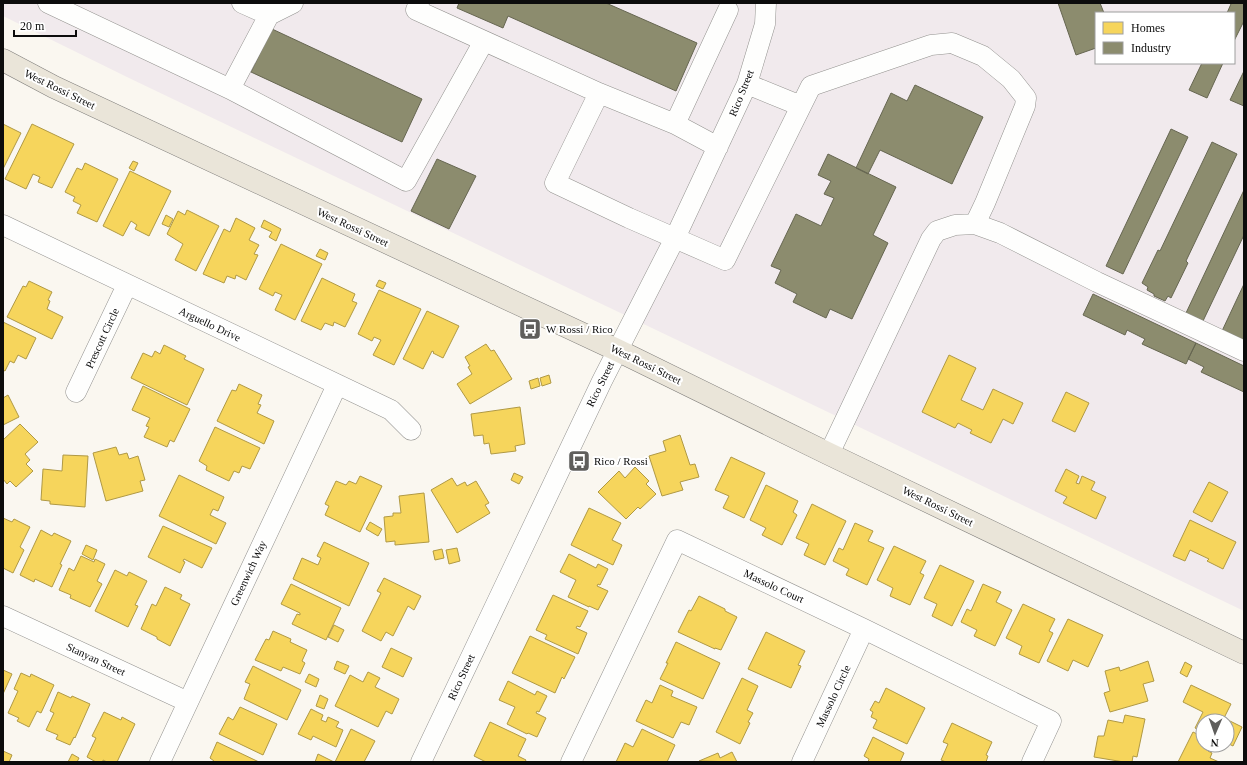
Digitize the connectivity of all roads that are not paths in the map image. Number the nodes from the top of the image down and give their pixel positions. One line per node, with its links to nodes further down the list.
1 (48, 3): 11 (street)
2 (242, 3): 7 (street)
3 (293, 3): 7 (street)
4 (419, 3): 8 (street)
5 (766, 3): 10 (street, Rico Street)
6 (728, 10): 14 (street)
7 (269, 15): 11 (street)
8 (484, 41): 11 (street); 12 (street)
9 (3, 60): 20 (main road, West Rossi Street)
10 (747, 84): 13 (street); 15 (street, Rico Street)
11 (230, 89)
12 (599, 93): 14 (street); 18 (street)
13 (801, 106): 16 (street); 18 (street)
14 (675, 124): 15 (street)
15 (718, 147): 18 (street, Rico Street)
16 (975, 224): 21 (street); 25 (street)
17 (3, 225): 19 (street, Arguello Drive)
18 (675, 238): 20 (street, Rico Street)
19 (127, 285): 22 (street, Arguello Drive); 23 (street, Prescott Circle)
20 (617, 350): 25 (main road, West Rossi Street); 31 (street, Rico Street)
21 (1244, 351)
22 (337, 385): 24 (street, Arguello Drive); 29 (street, Greenwich Way)
23 (76, 392)
24 (412, 430)
25 (829, 454): 28 (main road, West Rossi Street)
26 (3, 616): 29 (street, Stanyan Street)
27 (864, 629): 32 (street, Massolo Court); 33 (street, Massolo Circle); 34 (street, Massolo Court)
28 (1244, 653)
29 (188, 702): 30 (street, Greenwich Way)
30 (160, 762)
31 (420, 762)
32 (571, 762)
33 (802, 762)
34 (1032, 762)

